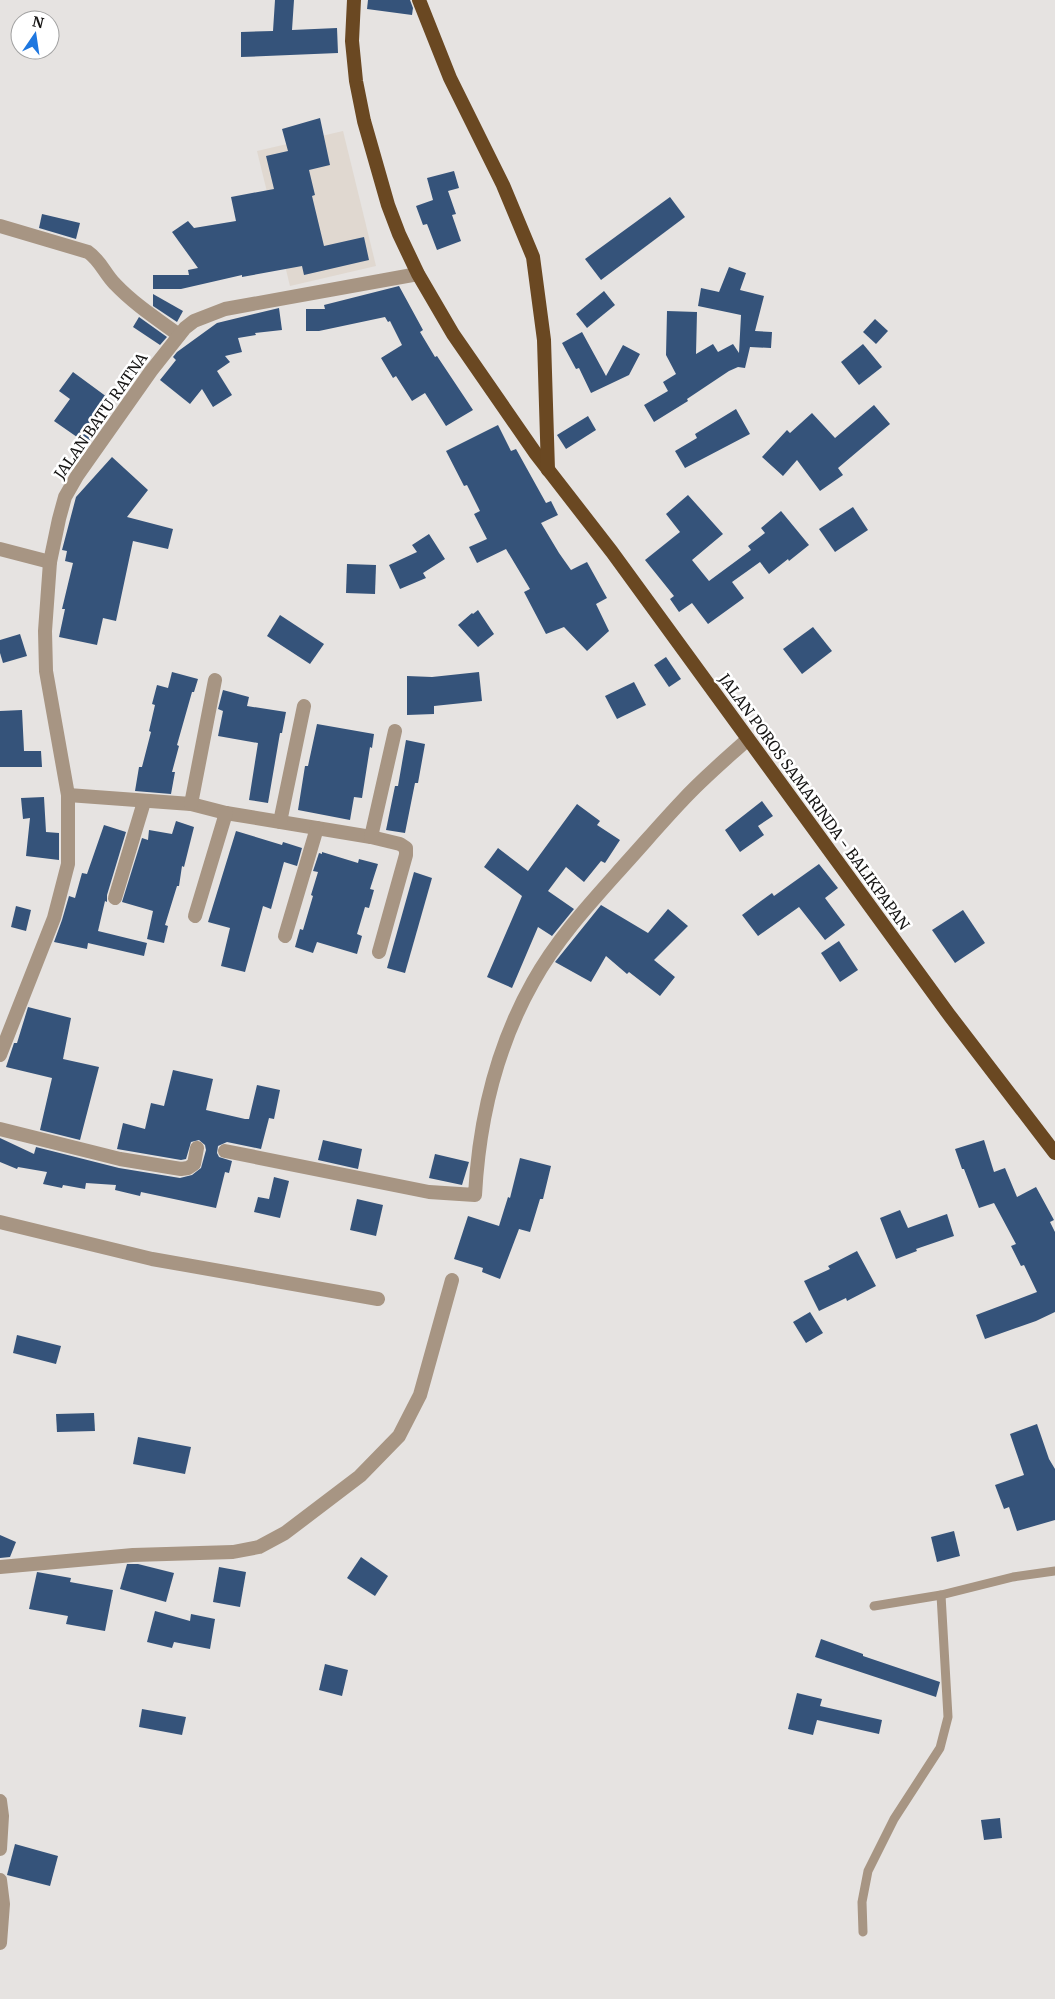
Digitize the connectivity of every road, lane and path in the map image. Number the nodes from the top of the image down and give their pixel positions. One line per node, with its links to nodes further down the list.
1 (354, 0): 4 (highway, JALAN POROS SAMARINDA - BALIKPAPAN)
2 (419, 0): 6 (highway)
3 (0, 226): 5 (street)
4 (418, 274): 5 (street, JALAN BATU RATNA); 6 (highway, JALAN POROS SAMARINDA - BALIKPAPAN)
5 (180, 335): 8 (street, JALAN BATU RATNA)
6 (548, 470): 12 (highway, JALAN POROS SAMARINDA - BALIKPAPAN)
7 (0, 549): 8 (street)
8 (50, 562): 13 (street, JALAN BATU RATNA)
9 (215, 680): 15 (street)
10 (304, 706): 17 (street)
11 (395, 731): 19 (street)
12 (748, 739): 27 (street); 28 (highway, JALAN POROS SAMARINDA - BALIKPAPAN)
13 (68, 794): 14 (street); 24 (street, JALAN BATU RATNA)
14 (144, 802): 15 (street); 20 (street)
15 (191, 804): 16 (street)
16 (226, 813): 17 (street); 21 (street)
17 (280, 822): 18 (street)
18 (317, 828): 19 (street); 22 (street)
19 (371, 837): 23 (street)
20 (115, 898)
21 (195, 916)
22 (285, 936)
23 (379, 952)
24 (0, 1055)
25 (0, 1130): 26 (street)
26 (196, 1148)
27 (225, 1151)
28 (1055, 1153)
29 (0, 1222): 31 (street)
30 (452, 1280): 32 (street)
31 (378, 1298)
32 (0, 1567)
33 (1055, 1570): 34 (lane)
34 (941, 1595): 35 (lane); 39 (lane)
35 (874, 1606)
36 (0, 1801): 37 (street)
37 (0, 1849)
38 (0, 1880): 40 (street)
39 (863, 1932)
40 (0, 1943)

